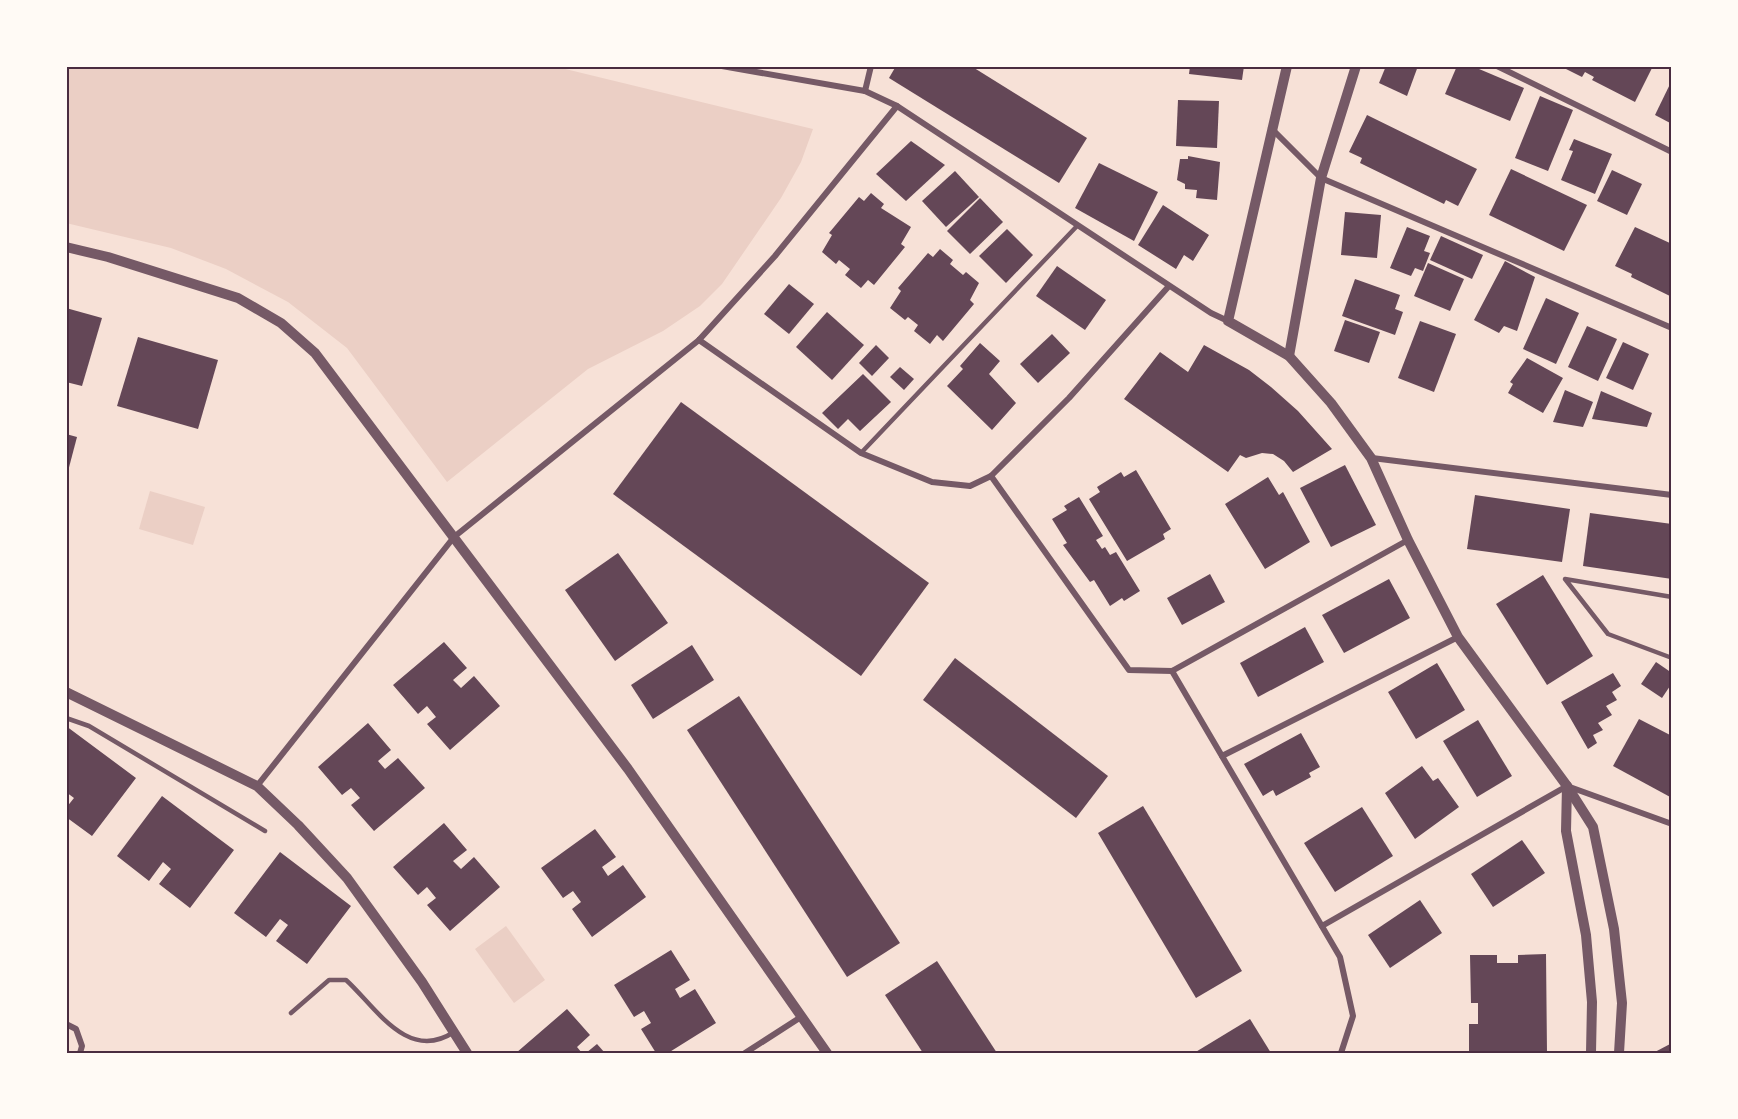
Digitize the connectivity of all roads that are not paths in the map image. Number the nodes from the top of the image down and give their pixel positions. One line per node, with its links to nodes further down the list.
1 (722, 66): 6 (street)
2 (871, 66): 6 (street)
3 (1287, 66): 8 (street)
4 (1356, 66): 10 (street)
5 (1497, 66): 9 (street)
6 (865, 91): 7 (street)
7 (897, 106): 11 (street); 16 (street)
8 (1271, 128): 10 (street); 14 (street)
9 (1672, 152)
10 (1321, 178): 15 (street); 17 (street)
11 (1077, 226): 13 (street); 18 (lane)
12 (66, 247): 22 (street)
13 (1169, 286): 14 (street); 20 (street)
14 (1228, 321): 17 (street)
15 (1672, 328)
16 (699, 340): 18 (street); 22 (street)
17 (1289, 356): 19 (street)
18 (861, 453): 20 (street)
19 (1371, 458): 21 (street); 23 (street)
20 (991, 476): 27 (street)
21 (1672, 495)
22 (454, 537): 31 (street); 37 (street)
23 (1407, 540): 25 (street); 27 (street)
24 (1672, 597): 26 (lane)
25 (1458, 637): 30 (street); 32 (street)
26 (1672, 658)
27 (1172, 671): 30 (street)
28 (66, 692): 31 (street)
29 (66, 718): 34 (lane)
30 (1222, 756): 35 (street)
31 (257, 786): 39 (street)
32 (1568, 786): 33 (street); 35 (street); 45 (street); 46 (street)
33 (1672, 824)
34 (265, 831)
35 (1322, 926): 44 (street)
36 (291, 1013): 39 (lane)
37 (801, 1017): 42 (street); 43 (street)
38 (66, 1024): 40 (street)
39 (454, 1032): 41 (street)
40 (80, 1053)
41 (467, 1053)
42 (745, 1053)
43 (827, 1053)
44 (1341, 1053)
45 (1591, 1053)
46 (1619, 1053)

